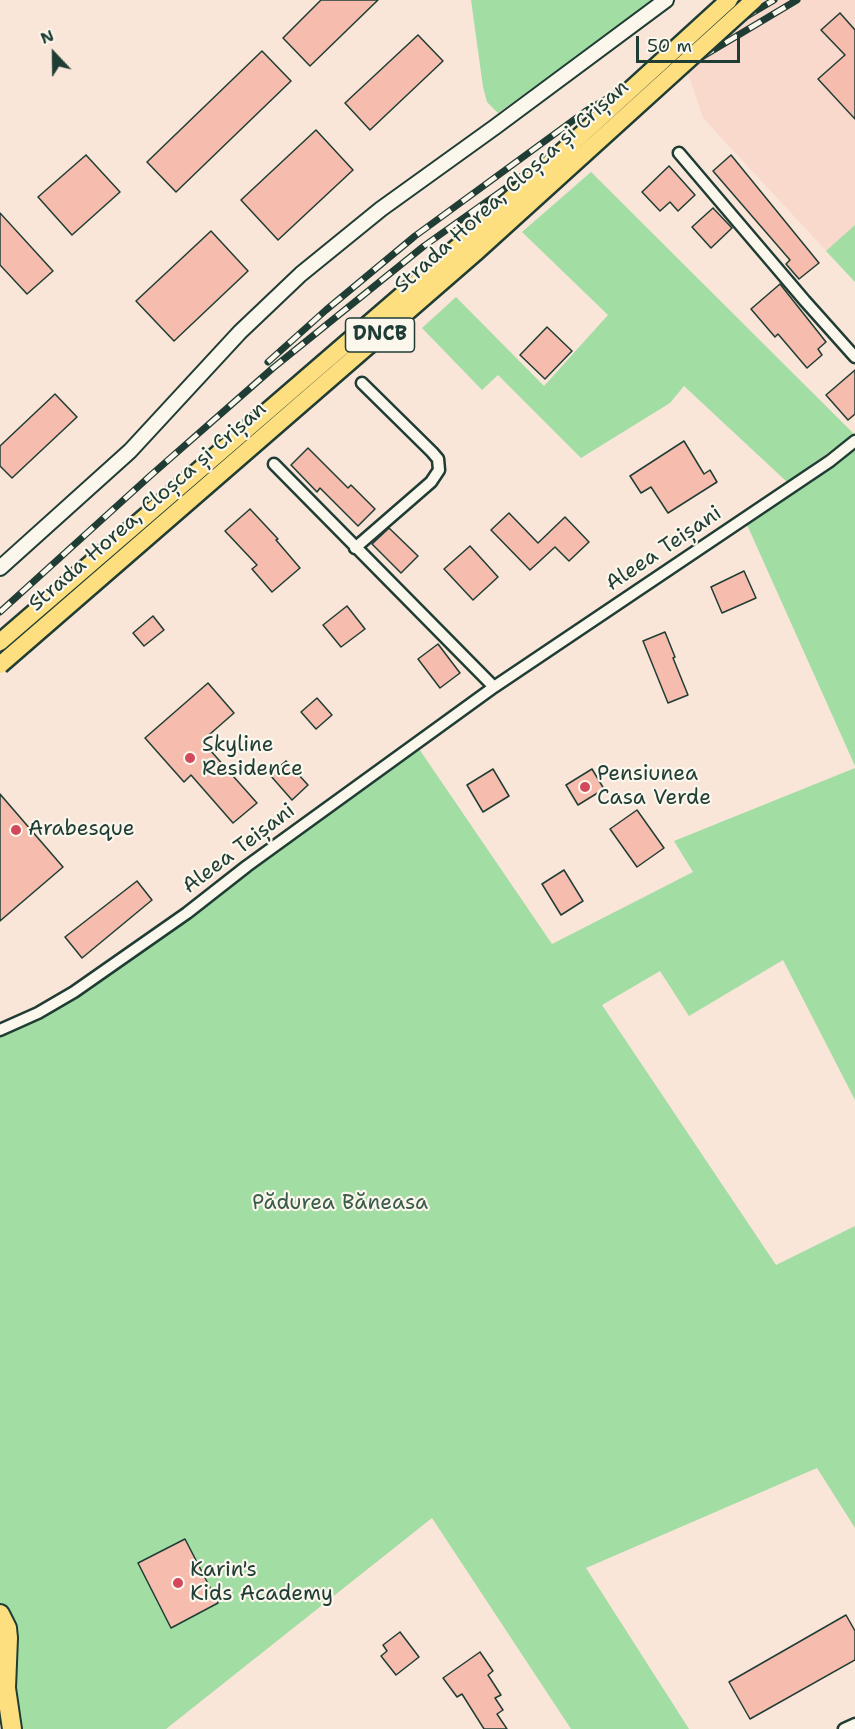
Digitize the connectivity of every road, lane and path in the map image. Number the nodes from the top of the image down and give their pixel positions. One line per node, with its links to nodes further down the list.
1 (666, 0): 10 (street, Strada Horea, Cloșca și Crișan)
2 (729, 0): 11 (main road, Strada Horea, Cloșca și Crișan / DNCB, bridge)
3 (754, 0): 12 (main road, Strada Horea, Cloșca și Crișan / DNCB, bridge)
4 (679, 153): 5 (street)
5 (855, 357)
6 (362, 383): 9 (street)
7 (855, 441): 13 (street, Aleea Teișani)
8 (274, 464): 9 (street)
9 (355, 548): 13 (street)
10 (0, 568)
11 (0, 642)
12 (0, 665)
13 (494, 687): 14 (street, Aleea Teișani)
14 (0, 1030)
15 (0, 1614): 17 (highway)
16 (855, 1724): 18 (street)
17 (12, 1729)
18 (843, 1729)

